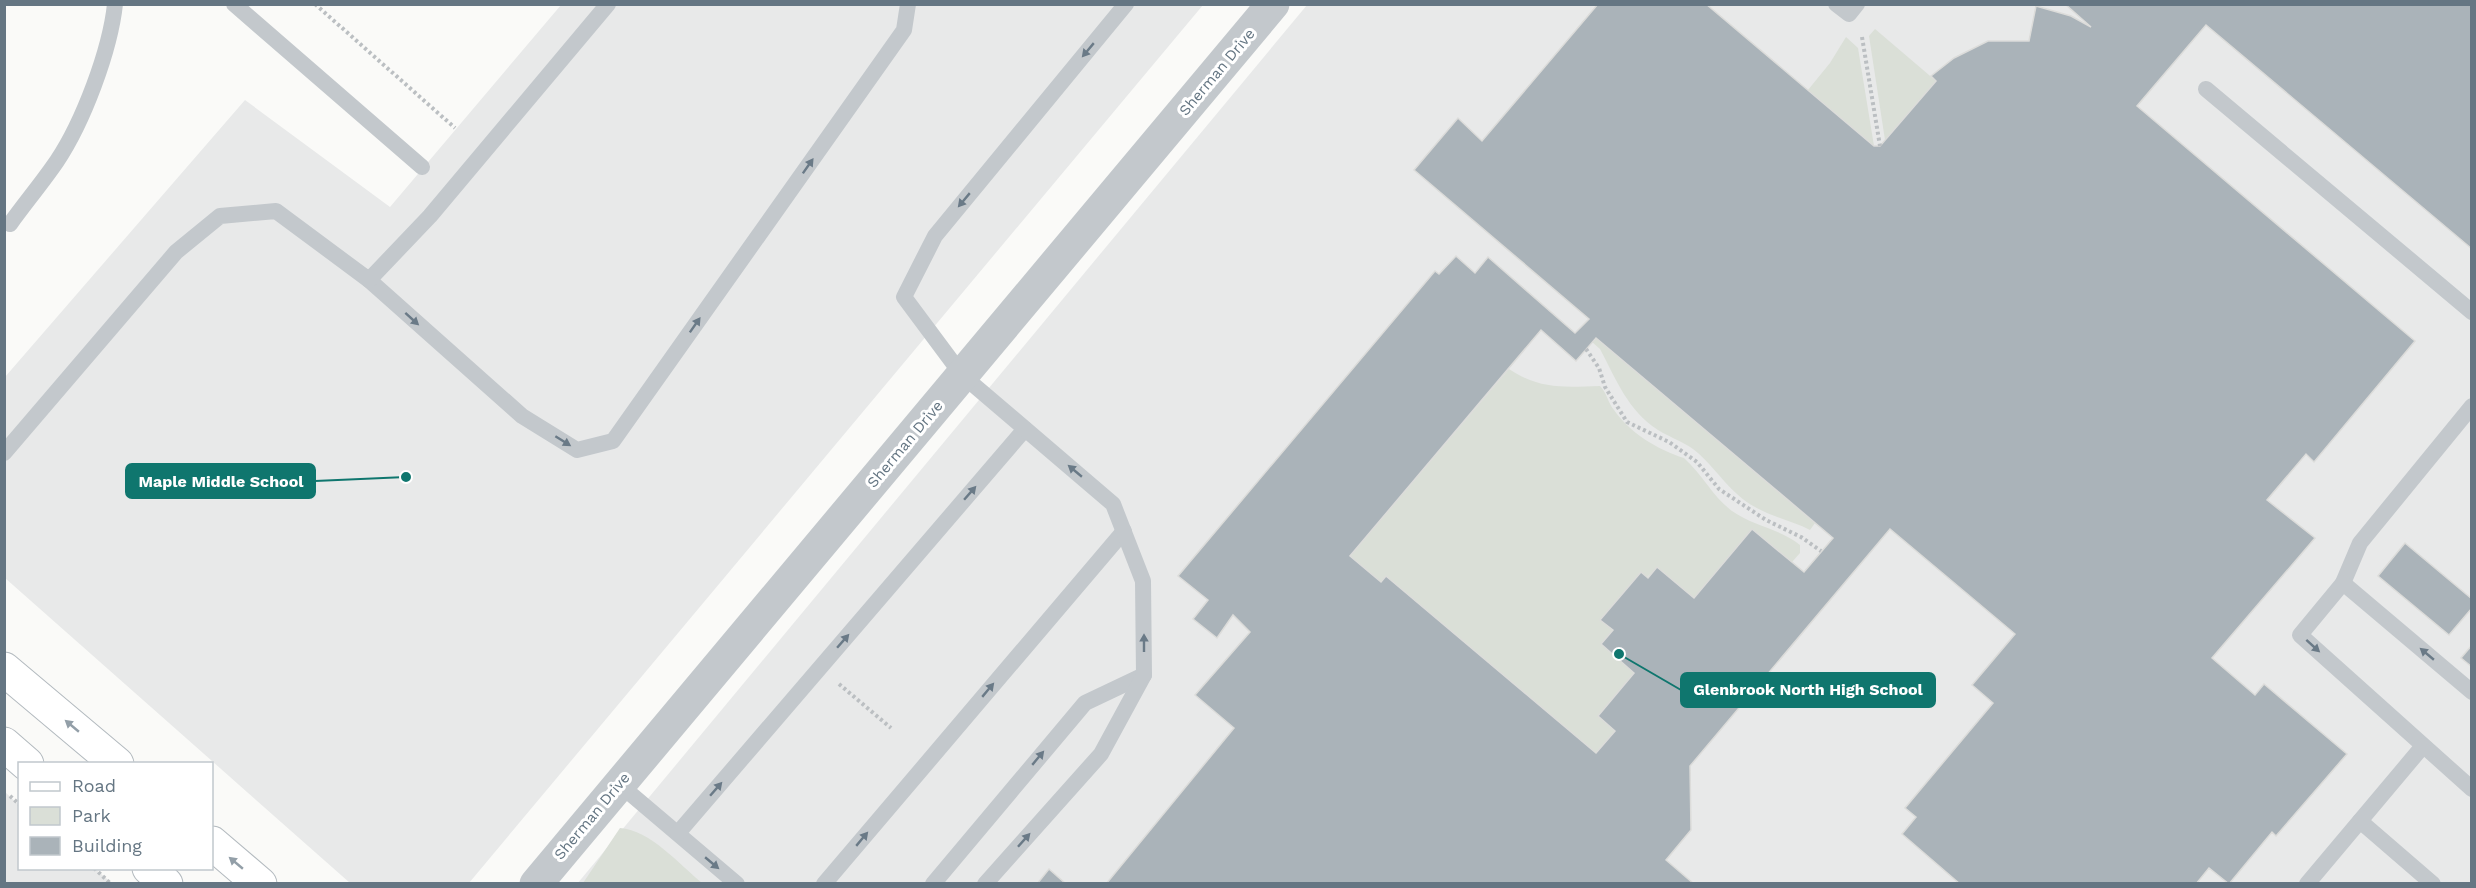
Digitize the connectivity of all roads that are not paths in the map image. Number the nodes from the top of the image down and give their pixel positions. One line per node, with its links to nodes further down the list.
1 (115, 4): 11 (lane)
2 (234, 4): 10 (lane)
3 (609, 4): 12 (lane)
4 (908, 4): 12 (lane, one-way to 4)
5 (1126, 4): 14 (lane, one-way to 14)
6 (1273, 4): 14 (street, Sherman Drive)
7 (1836, 4): 8 (lane)
8 (1857, 4)
9 (2206, 89): 13 (lane)
10 (422, 166)
11 (6, 225)
12 (369, 280): 17 (lane)
13 (2472, 312)
14 (962, 375): 16 (lane); 27 (street, Sherman Drive)
15 (2472, 405): 19 (lane)
16 (1025, 429): 18 (lane, one-way to 16); 30 (lane, one-way to 16)
17 (4, 453)
18 (1124, 531): 21 (lane, one-way to 18); 37 (lane, one-way to 18)
19 (2343, 583): 22 (lane, one-way to 19); 24 (lane, one-way to 24)
20 (4, 669): 26 (main road, one-way to 20)
21 (1144, 675): 38 (lane, one-way to 21); 39 (lane, one-way to 21)
22 (2472, 692)
23 (4, 744): 25 (main road)
24 (2424, 746): 28 (lane); 29 (lane)
25 (25, 762)
26 (115, 762)
27 (619, 784): 30 (lane); 35 (street, Sherman Drive)
28 (2472, 789)
29 (2360, 821): 40 (lane); 41 (lane)
30 (678, 833): 36 (lane, one-way to 36)
31 (213, 844): 34 (main road, one-way to 31)
32 (151, 870): 33 (main road)
33 (166, 884)
34 (260, 884)
35 (536, 884)
36 (737, 884)
37 (824, 884)
38 (933, 884)
39 (985, 884)
40 (2307, 884)
41 (2433, 884)

